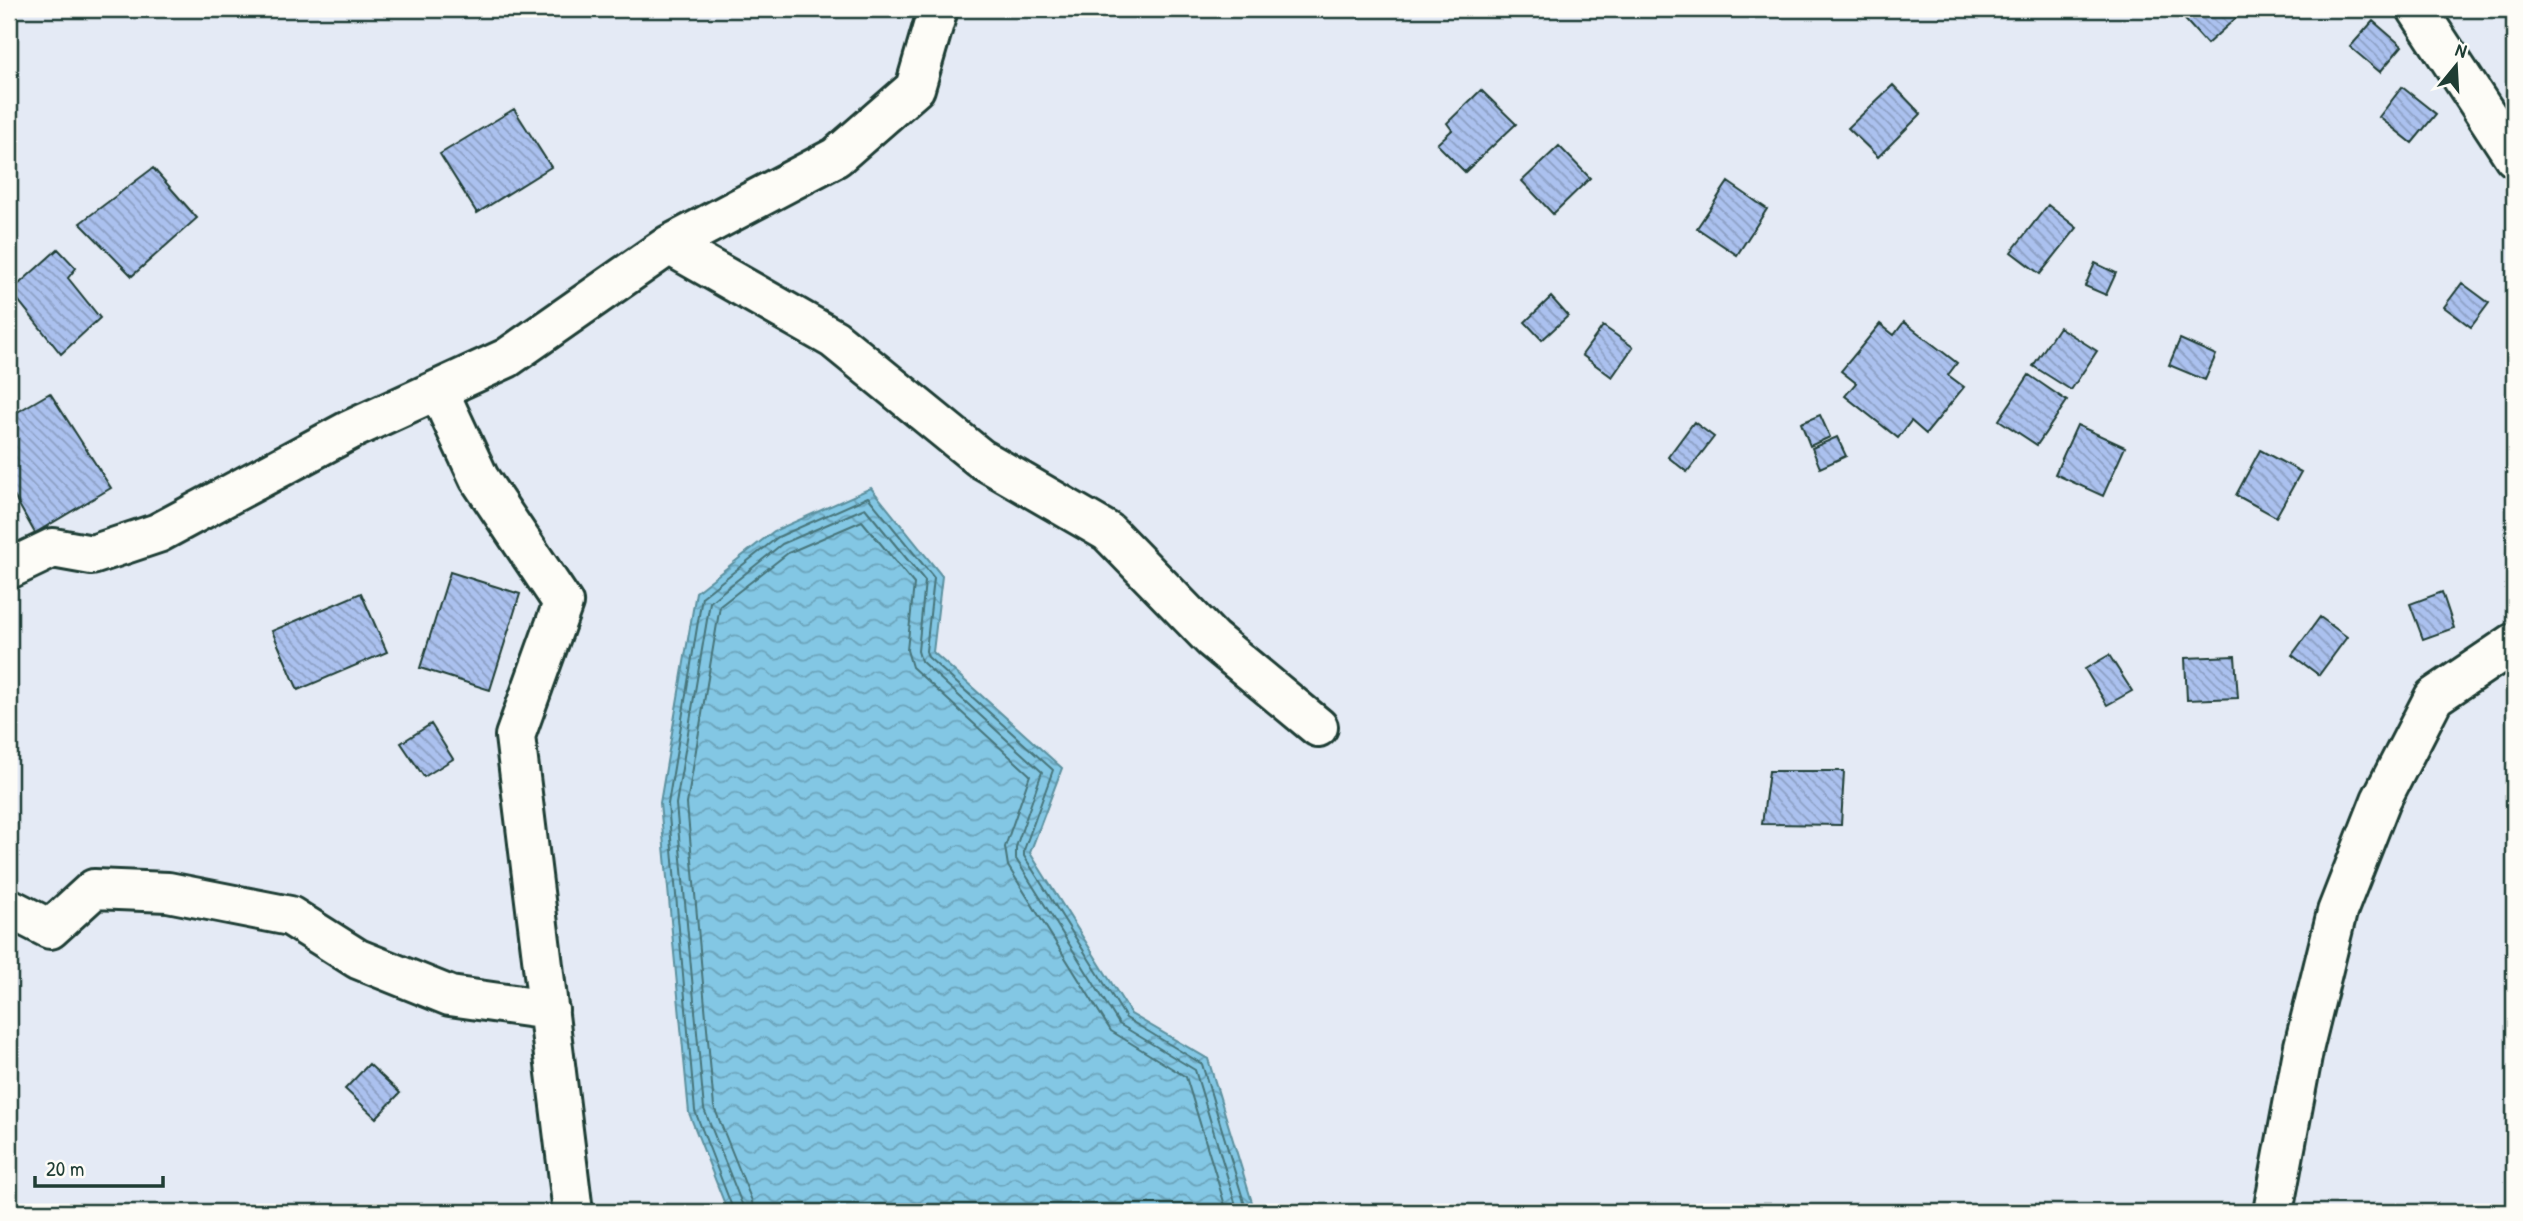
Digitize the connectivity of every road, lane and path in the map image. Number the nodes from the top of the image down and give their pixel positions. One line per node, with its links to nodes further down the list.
1 (939, 9): 4 (street)
2 (2417, 9): 3 (street)
3 (2514, 157)
4 (669, 245): 5 (street); 8 (street)
5 (438, 390): 6 (street); 10 (street)
6 (9, 569)
7 (2514, 643): 12 (street)
8 (1318, 727)
9 (9, 908): 10 (street)
10 (549, 1010): 11 (street)
11 (573, 1212)
12 (2273, 1212)

